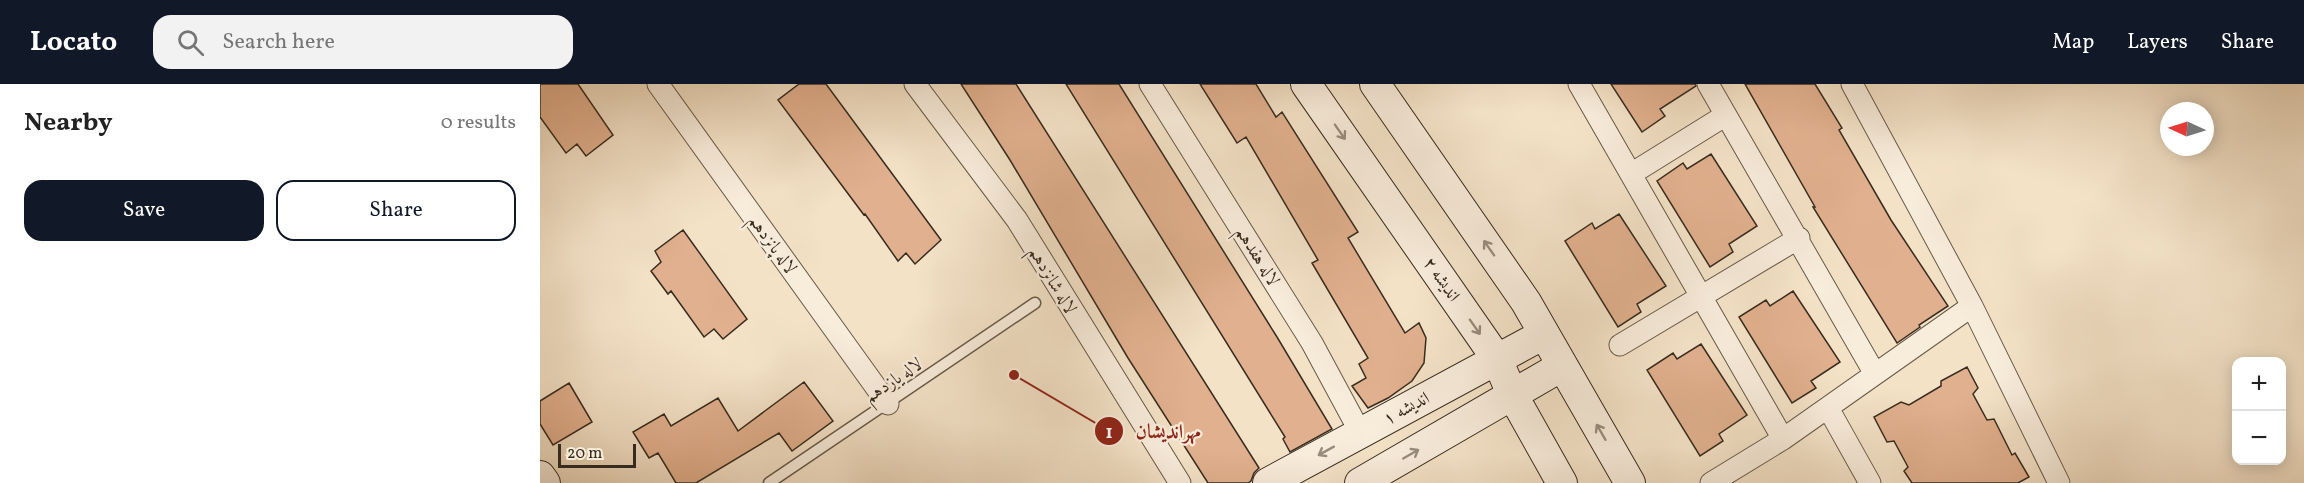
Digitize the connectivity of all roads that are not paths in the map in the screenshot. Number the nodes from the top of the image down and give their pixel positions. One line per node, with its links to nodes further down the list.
1 (658, 84): 21 (street, لاله پانزدهم)
2 (915, 84): 28 (street, لاله شانزدهم)
3 (1150, 84): 23 (street, لاله هفدهم)
4 (1306, 84): 17 (street, اندیشه ۲, one-way to 17)
5 (1375, 84): 15 (street, one-way to 5)
6 (1579, 84): 10 (street)
7 (1708, 84): 9 (street)
8 (1856, 86): 14 (street)
9 (1726, 115): 10 (street); 11 (street)
10 (1631, 174): 12 (street)
11 (1799, 238): 12 (street); 19 (street)
12 (1701, 298): 16 (street); 24 (street)
13 (1035, 303): 21 (lane, لاله یازدهم)
14 (1972, 306): 19 (street); 35 (street)
15 (1544, 334): 17 (street, اندیشه ۱); 18 (street)
16 (1620, 345)
17 (1497, 359): 20 (street, اندیشه ۲); 23 (street, اندیشه ۱)
18 (1562, 366): 20 (street); 32 (street, one-way to 18)
19 (1875, 374): 22 (street)
20 (1512, 394): 30 (street, one-way to 20); 31 (street, اندیشه ۲)
21 (888, 404): 27 (lane, لاله یازدهم)
22 (1828, 408): 24 (street); 34 (street)
23 (1360, 432): 29 (street, اندیشه ۱, one-way to 29)
24 (1783, 439): 33 (street)
25 (540, 476): 26 (street)
26 (545, 483)
27 (769, 483)
28 (1180, 483)
29 (1268, 483)
30 (1360, 483)
31 (1562, 483)
32 (1630, 483)
33 (1711, 483)
34 (1870, 483)
35 (2059, 483)

